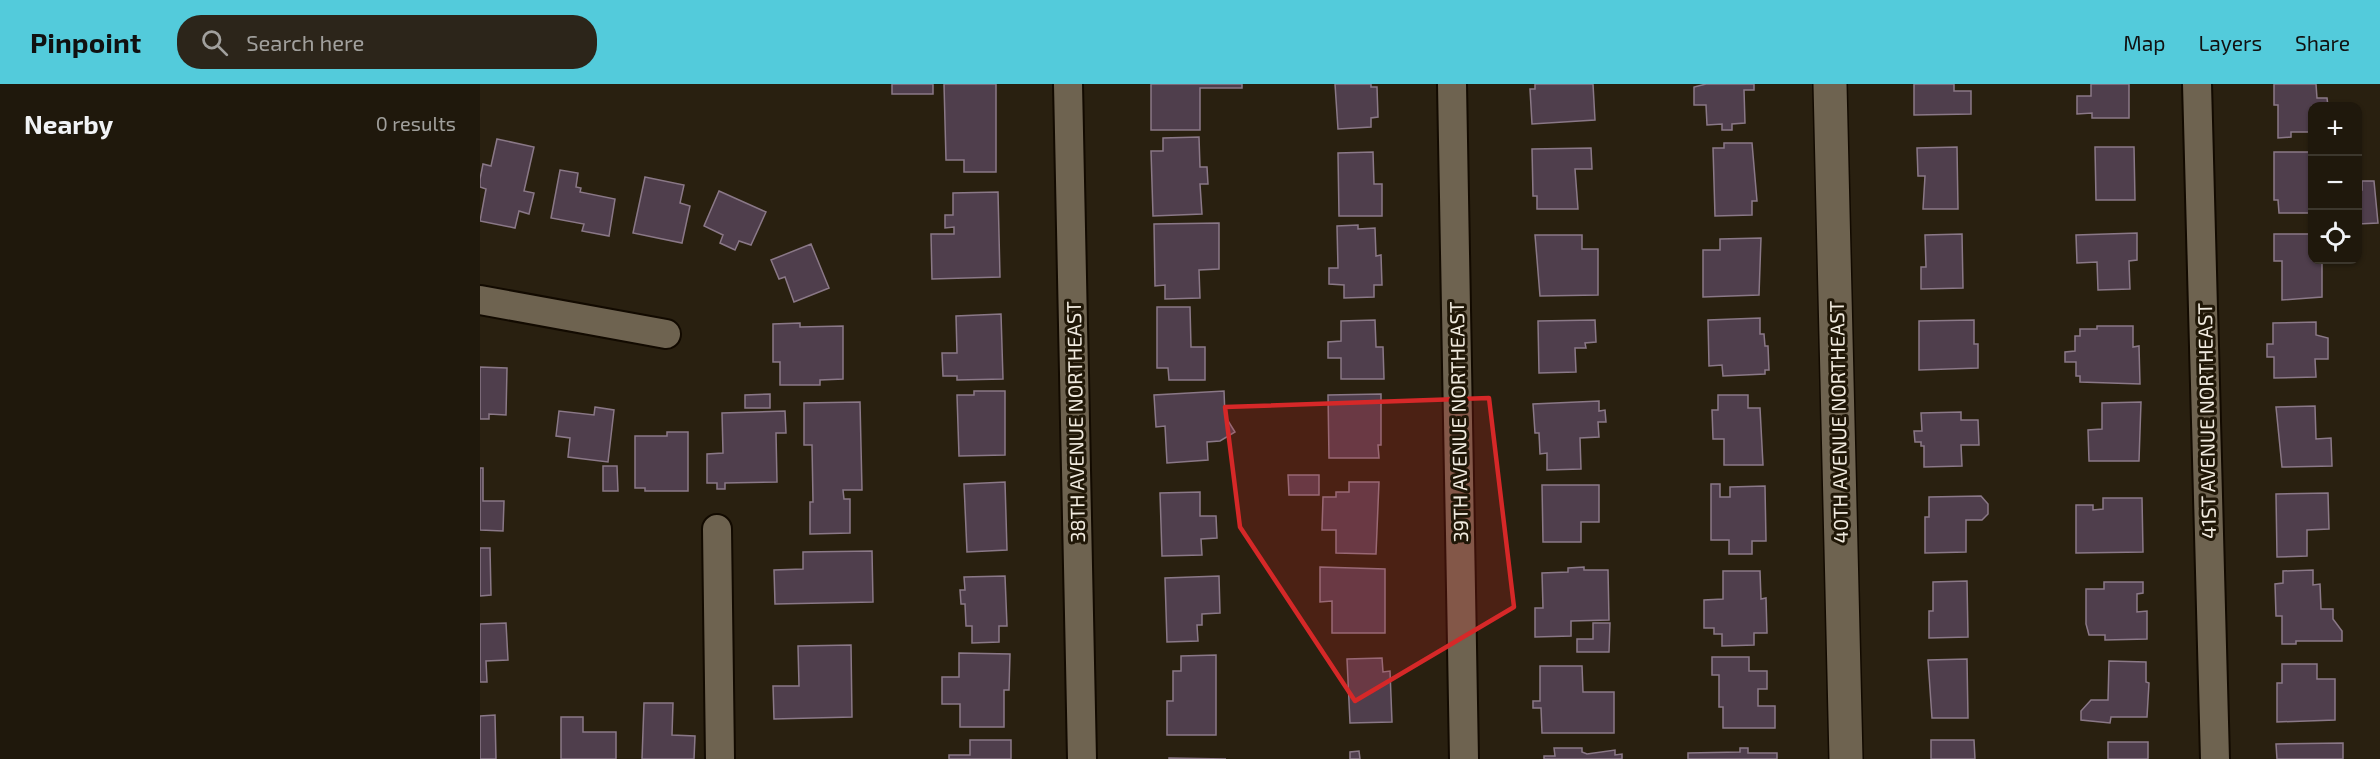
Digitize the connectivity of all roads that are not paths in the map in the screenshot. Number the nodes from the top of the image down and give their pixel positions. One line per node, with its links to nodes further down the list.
1 (1068, 84): 9 (street, 38TH AVENUE NORTHEAST)
2 (1452, 84): 10 (street, 39TH AVENUE NORTHEAST)
3 (1830, 84): 11 (street, 40TH AVENUE NORTHEAST)
4 (2197, 84): 12 (street, 41ST AVENUE NORTHEAST)
5 (480, 300): 6 (street)
6 (666, 334)
7 (717, 529): 8 (street)
8 (720, 759)
9 (1082, 759)
10 (1464, 759)
11 (1846, 759)
12 (2215, 759)

